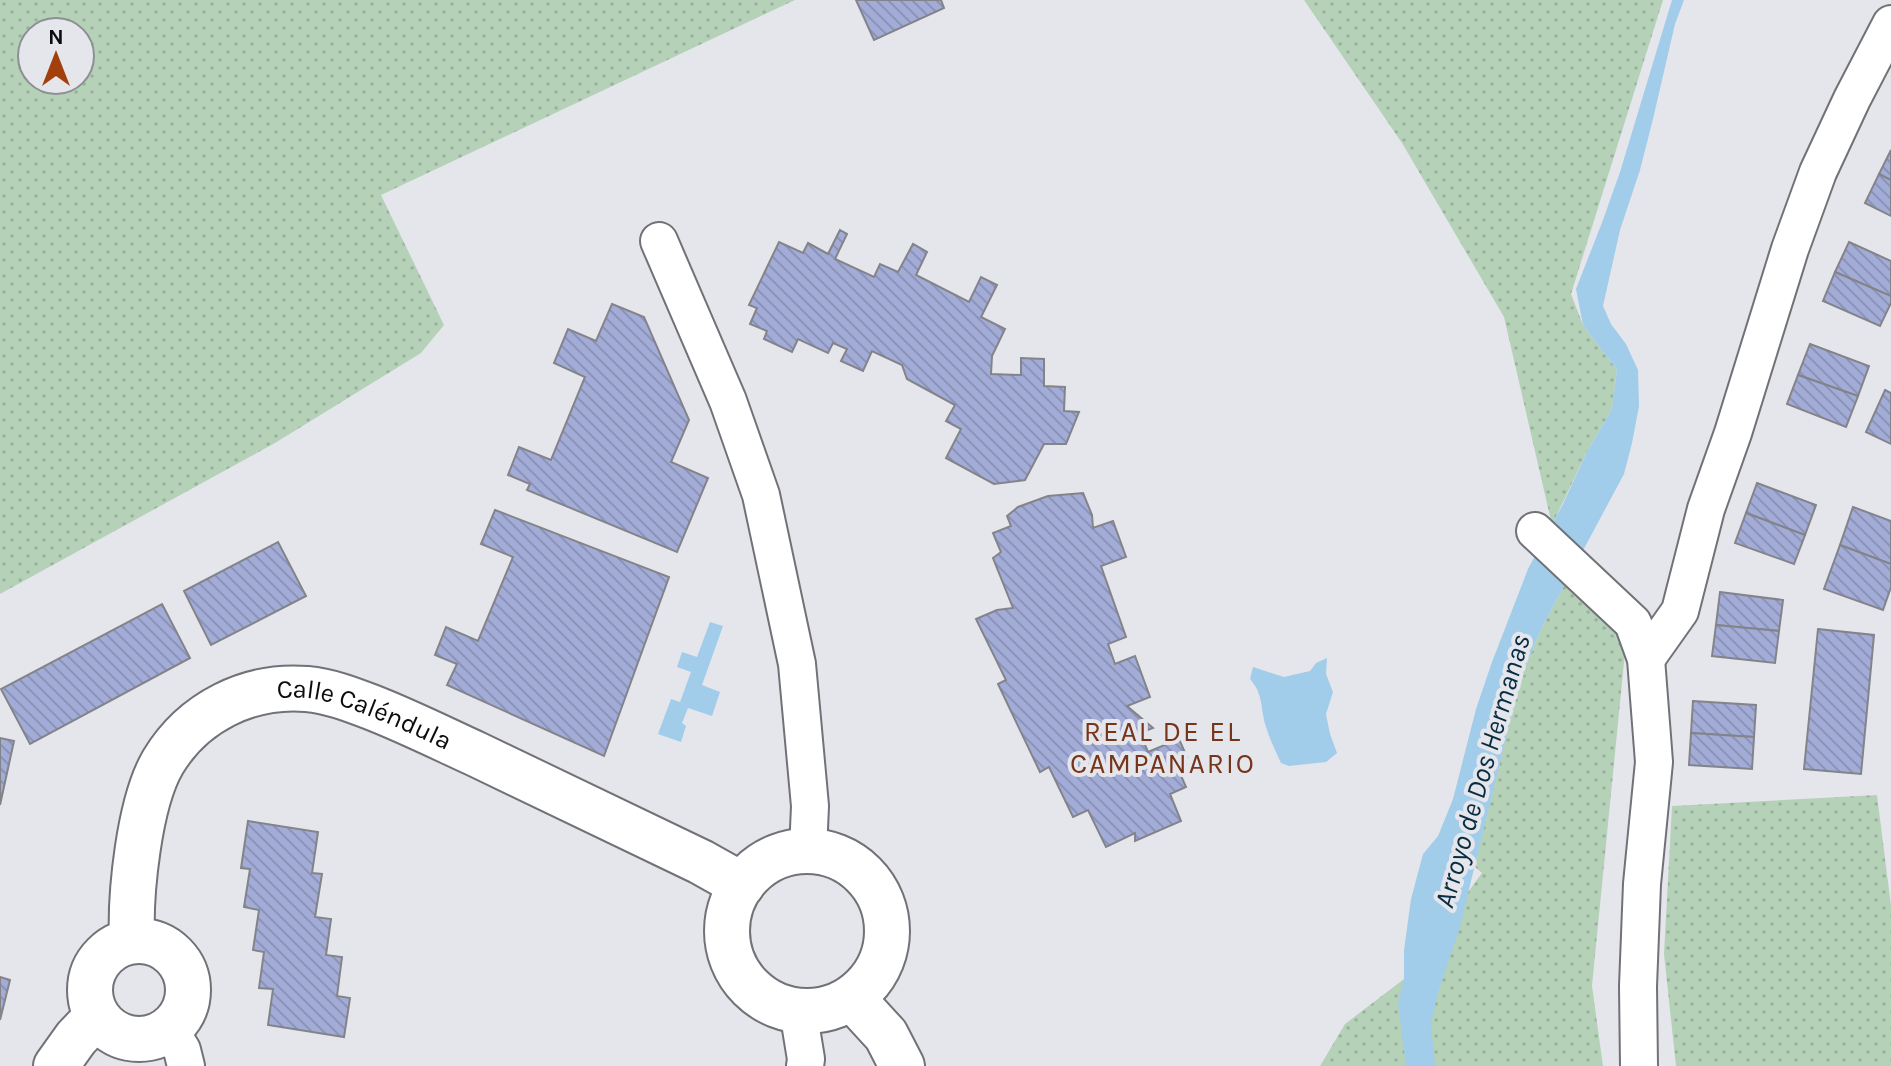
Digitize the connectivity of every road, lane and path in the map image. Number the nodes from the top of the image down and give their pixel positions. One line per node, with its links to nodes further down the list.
1 (1891, 24): 4 (street)
2 (659, 241): 5 (street)
3 (1535, 531): 4 (street)
4 (1646, 659): 15 (street)
5 (808, 851): 6 (street); 8 (street)
6 (742, 885): 7 (street, Calle Caléndula); 9 (street)
7 (132, 940): 10 (street); 11 (street)
8 (852, 998): 9 (street); 14 (street)
9 (798, 1010): 13 (street)
10 (97, 1016): 11 (street); 12 (street)
11 (178, 1048)
12 (56, 1066)
13 (805, 1066)
14 (902, 1066)
15 (1639, 1066)

